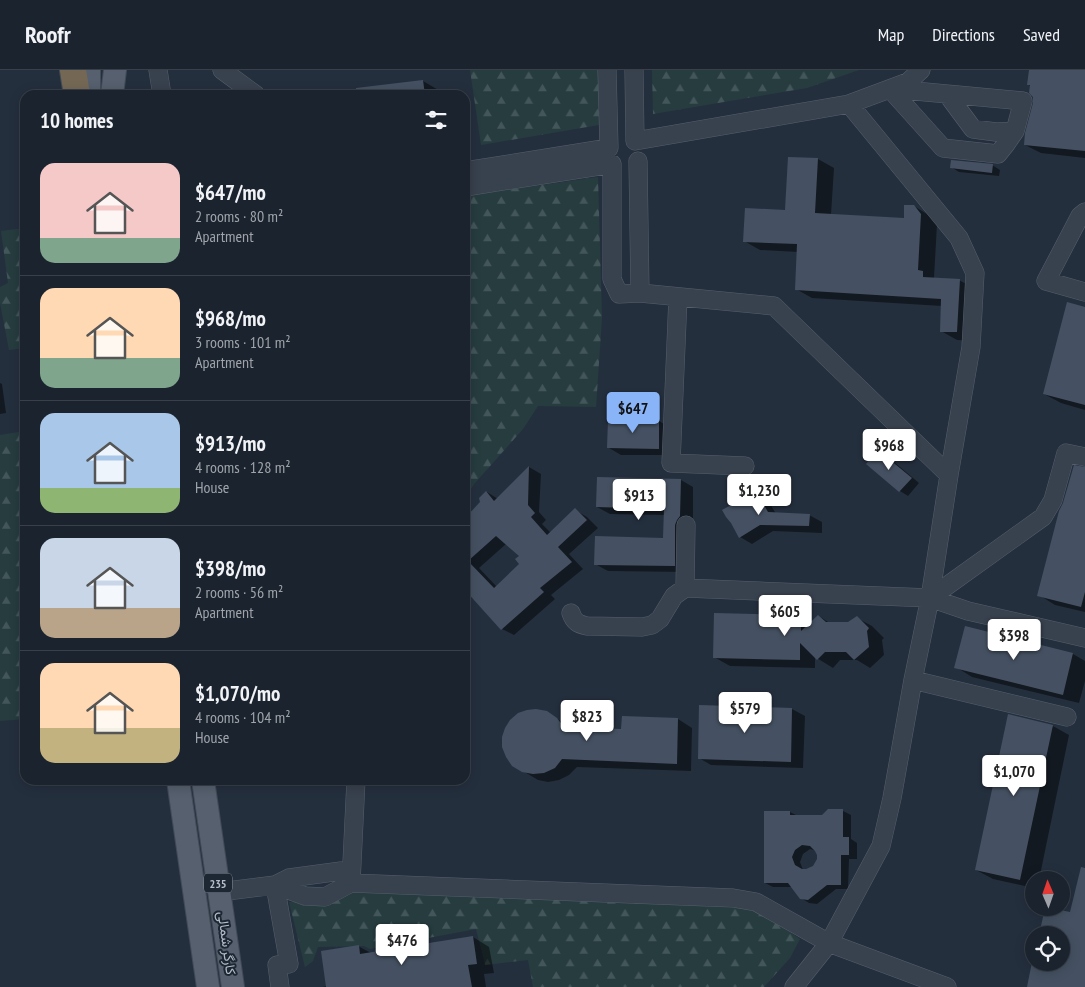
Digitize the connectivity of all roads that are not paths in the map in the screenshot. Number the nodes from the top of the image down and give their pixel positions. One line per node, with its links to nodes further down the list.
1 (73, 70): 10 (highway)
2 (90, 70): 11 (main road)
3 (114, 70): 12 (main road)
4 (158, 70): 13 (lane)
5 (222, 70): 14 (lane)
6 (607, 70): 19 (lane)
7 (634, 70): 18 (lane)
8 (921, 70): 9 (lane)
9 (890, 89): 15 (lane); 16 (lane); 17 (lane)
10 (76, 90)
11 (88, 90)
12 (112, 90)
13 (161, 90)
14 (249, 90)
15 (946, 94): 17 (lane); 17 (lane)
16 (849, 104): 18 (lane); 29 (lane)
17 (1015, 130)
18 (635, 141): 19 (lane); 20 (lane)
19 (611, 156): 20 (lane); 21 (lane); 22 (lane); 25 (lane)
20 (638, 161): 25 (lane)
21 (470, 170)
22 (470, 186)
23 (1085, 212): 24 (lane)
24 (1085, 292)
25 (640, 293): 26 (lane)
26 (678, 297): 28 (lane); 29 (lane)
27 (1085, 457): 32 (lane)
28 (745, 466)
29 (949, 475): 32 (lane)
30 (686, 525): 31 (lane)
31 (685, 588): 32 (lane); 33 (lane)
32 (930, 598): 34 (lane); 35 (lane)
33 (571, 613)
34 (1085, 638)
35 (913, 680): 36 (lane); 43 (lane)
36 (1067, 717)
37 (179, 785): 44 (main road, کارگر شمالی / 235)
38 (204, 785): 42 (main road, کارگر شمالی / 235)
39 (356, 785): 40 (lane)
40 (351, 884): 41 (lane); 41 (lane); 43 (lane)
41 (276, 885): 42 (lane); 46 (lane)
42 (220, 892): 45 (main road, کارگر شمالی / 235)
43 (829, 943): 47 (lane); 48 (lane)
44 (208, 987)
45 (233, 987)
46 (280, 987)
47 (794, 987)
48 (947, 987)

